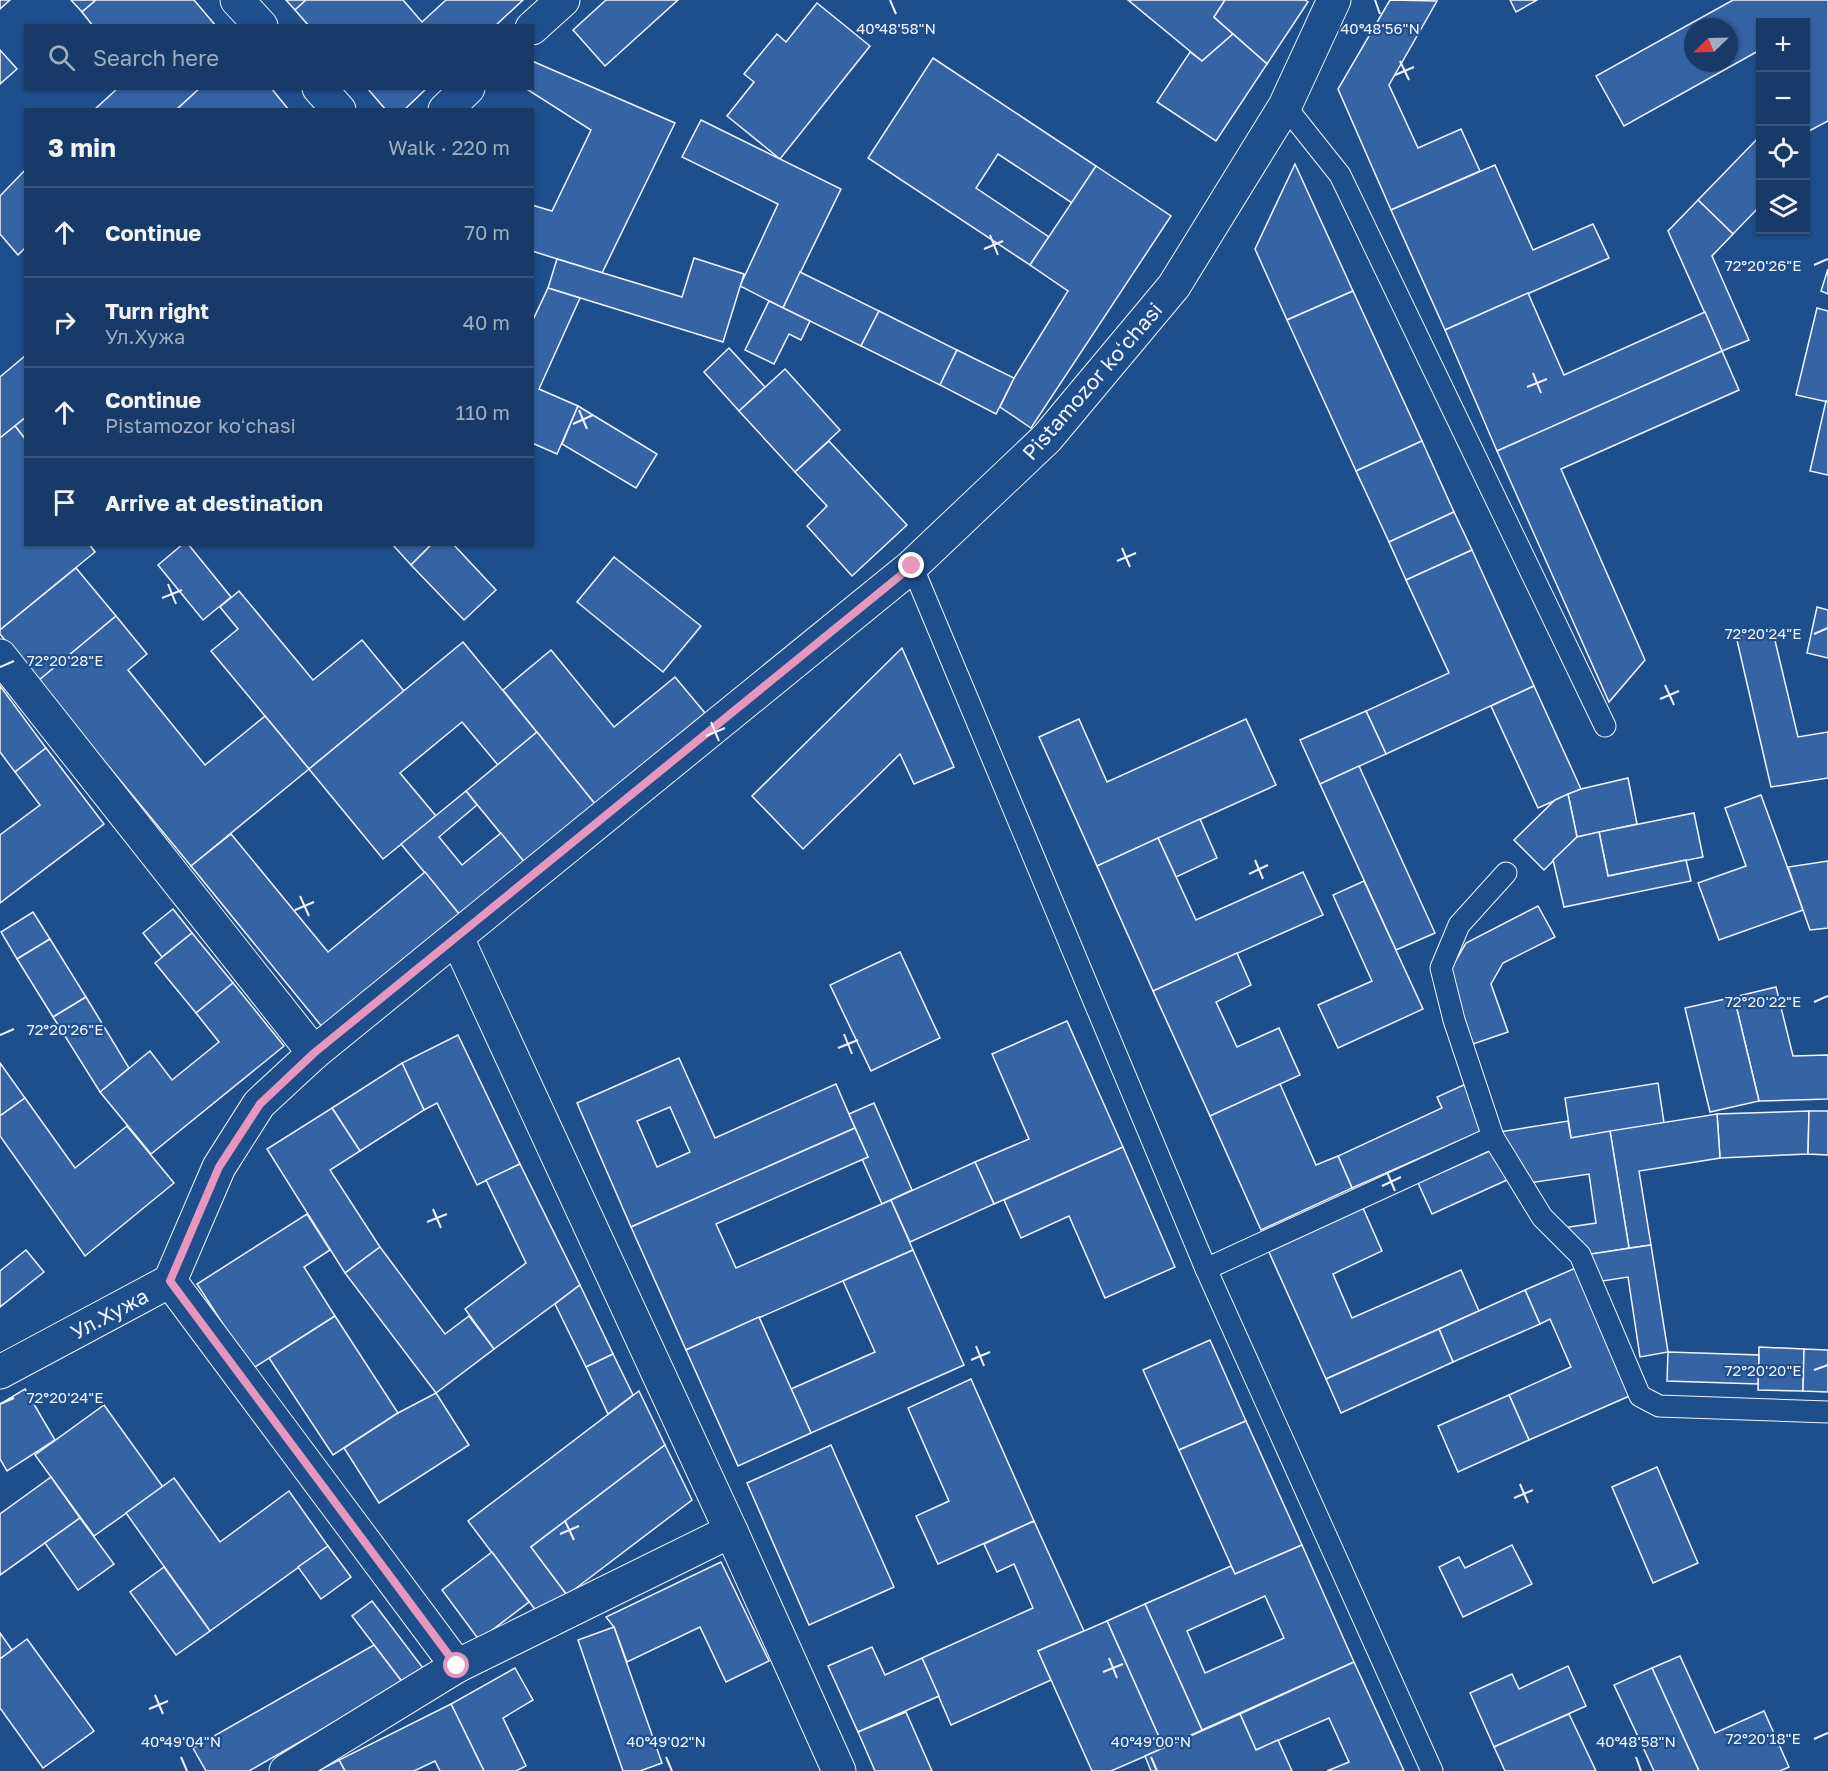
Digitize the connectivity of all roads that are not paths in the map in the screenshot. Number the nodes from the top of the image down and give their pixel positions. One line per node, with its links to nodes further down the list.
1 (237, 0): 4 (street)
2 (563, 0): 5 (street)
3 (1334, 0): 8 (street, Pistamozor koʻchasi)
4 (259, 24)
5 (534, 26)
6 (321, 90): 9 (street)
7 (466, 90): 10 (street)
8 (1285, 106): 11 (street, Pistamozor koʻchasi); 13 (lane)
9 (337, 108)
10 (447, 108)
11 (912, 566): 15 (street, Pistamozor koʻchasi); 18 (lane)
12 (0, 656): 16 (street)
13 (1605, 726)
14 (1506, 873): 17 (lane)
15 (457, 938): 16 (street, Pistamozor koʻchasi); 22 (street)
16 (314, 1053): 19 (street, Ул.Хужа)
17 (1493, 1137): 18 (lane); 21 (lane)
18 (1206, 1269): 26 (lane)
19 (170, 1281): 20 (street, Ул.Хужа); 23 (street)
20 (0, 1372)
21 (1828, 1412)
22 (731, 1531): 23 (street); 25 (street)
23 (457, 1666): 24 (street)
24 (286, 1771)
25 (839, 1771)
26 (1432, 1771)

